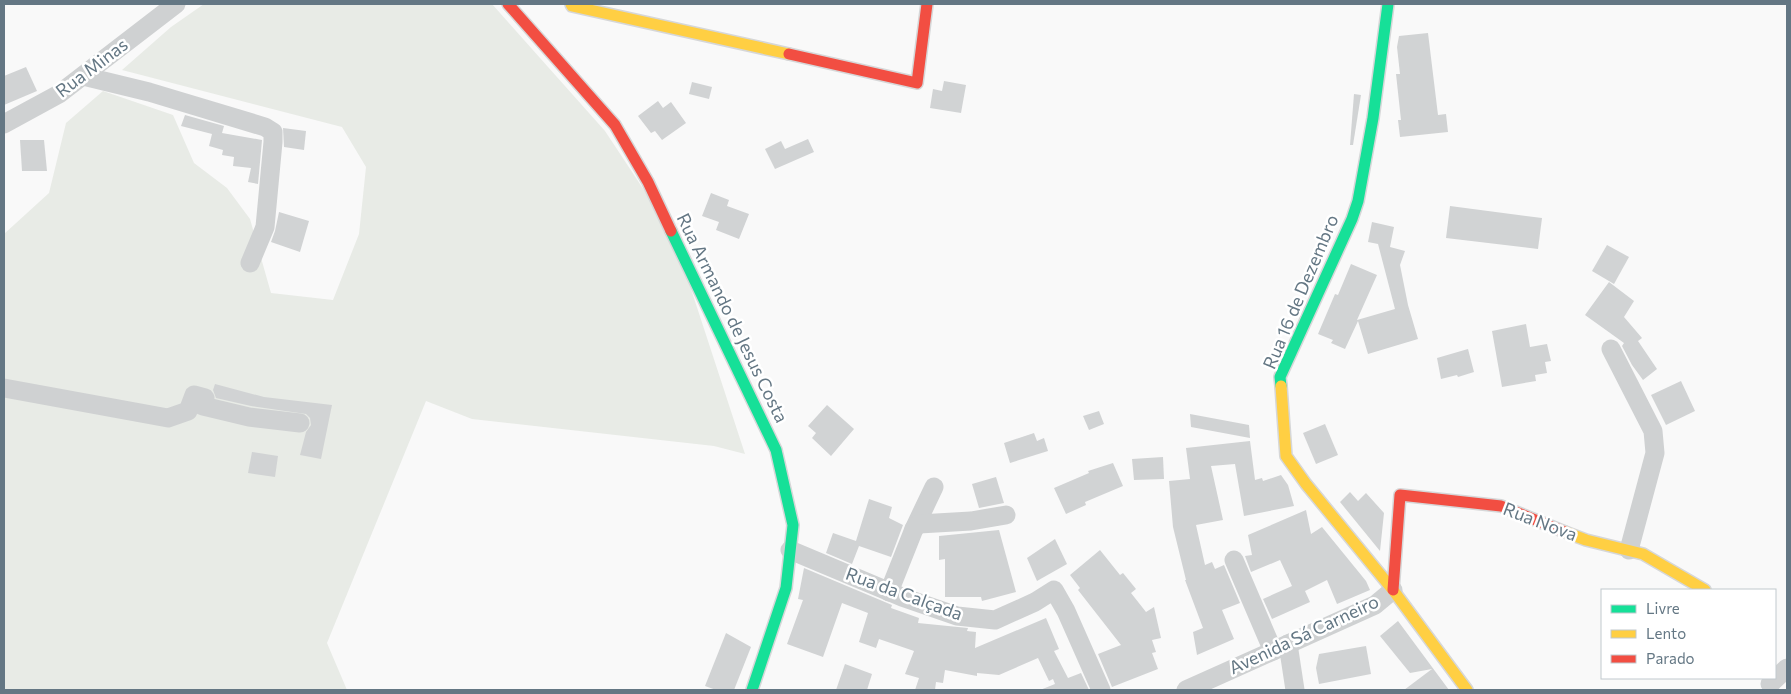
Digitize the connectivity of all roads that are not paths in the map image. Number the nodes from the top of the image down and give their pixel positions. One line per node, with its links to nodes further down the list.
1 (176, 4): 6 (street, Rua Minas)
2 (508, 4): 15 (street, Rua Armando de Jesus Costa)
3 (571, 4): 4 (street)
4 (927, 4)
5 (1388, 4): 19 (street, Rua 16 de Dezembro)
6 (83, 76): 7 (street, Rua Minas); 8 (street)
7 (4, 124)
8 (250, 263)
9 (1611, 350): 16 (street)
10 (4, 388): 11 (street)
11 (300, 423)
12 (934, 487): 14 (street)
13 (1006, 515): 14 (street)
14 (914, 529): 20 (street)
15 (790, 550): 20 (street, Rua da Calçada); 24 (street, Rua Armando de Jesus Costa)
16 (1629, 550): 18 (street, Rua Nova); 19 (street, Rua Nova)
17 (1234, 560): 21 (street)
18 (1703, 589)
19 (1394, 590): 21 (street, Avenida Sá Carneiro); 28 (street, Rua 16 de Dezembro)
20 (889, 592): 25 (street, Rua da Calçada)
21 (1280, 648): 26 (street, Avenida Sá Carneiro); 27 (street)
22 (1787, 668): 23 (street)
23 (1771, 684)
24 (752, 690)
25 (1100, 690)
26 (1186, 690)
27 (1295, 690)
28 (1467, 690)

